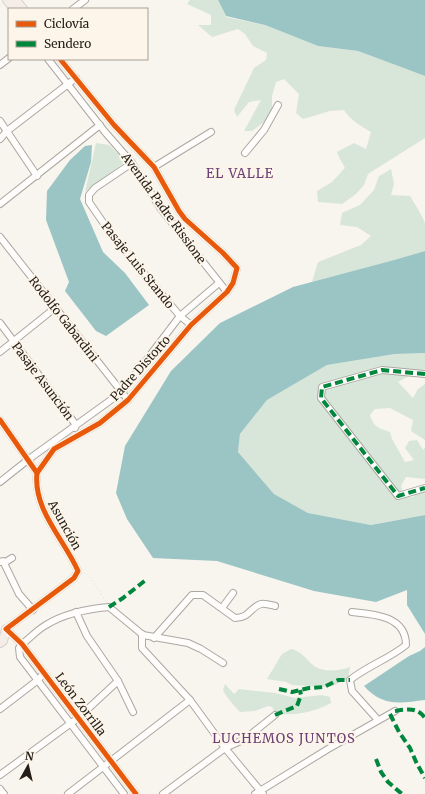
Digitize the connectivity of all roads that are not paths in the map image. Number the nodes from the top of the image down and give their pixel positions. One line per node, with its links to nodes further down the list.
1 (16, 0): 3 (main road)
2 (85, 0): 4 (street)
3 (22, 8)
4 (74, 8)
5 (8, 59): 8 (street)
6 (49, 60): 10 (street, Avenida Padre Rissione)
7 (61, 60): 9 (street, Avenida Padre Rissione)
8 (0, 65)
9 (76, 78): 10 (street); 14 (street, Avenida Padre Rissione)
10 (68, 84): 13 (street, Avenida Padre Rissione); 15 (street)
11 (278, 105): 19 (street)
12 (0, 121): 15 (street)
13 (100, 125): 16 (street, Avenida Padre Rissione); 22 (street)
14 (114, 125): 16 (street); 21 (street, Avenida Padre Rissione)
15 (7, 131): 18 (street); 22 (street)
16 (105, 132): 20 (street, Avenida Padre Rissione)
17 (211, 132): 21 (street)
18 (0, 139)
19 (245, 153)
20 (132, 163): 25 (street, Avenida Padre Rissione); 29 (street, Pasaje Luis Stando)
21 (154, 167): 26 (street, Avenida Padre Rissione)
22 (37, 176): 23 (street)
23 (0, 204)
24 (0, 238): 28 (street, Rodolfo Gabardini)
25 (220, 283): 27 (street, Avenida Padre Rissione); 29 (street, Padre Distorto)
26 (233, 283): 27 (street, Padre Distorto)
27 (227, 292): 31 (street, Padre Distorto)
28 (55, 308): 32 (street); 35 (street, Rodolfo Gabardini)
29 (180, 316): 31 (street, Pasaje Luis Stando); 35 (street, Padre Distorto)
30 (0, 323): 32 (street, Pasaje Asunción)
31 (191, 325): 36 (street, Padre Distorto)
32 (13, 341): 33 (street); 38 (street, Pasaje Asunción)
33 (0, 352)
34 (425, 374): 43 (street)
35 (122, 392): 36 (street, Rodolfo Gabardini); 38 (street, Padre Distorto)
36 (128, 400): 39 (street, Padre Distorto)
37 (0, 420): 40 (street)
38 (76, 425): 39 (street, Pasaje Asunción); 40 (street, Padre Distorto)
39 (69, 440): 41 (street, Padre Distorto)
40 (29, 459): 41 (street); 42 (street, Padre Distorto)
41 (38, 473): 49 (street, Asunción)
42 (0, 482)
43 (425, 488)
44 (12, 558): 45 (street)
45 (2, 563): 49 (street)
46 (233, 593): 48 (street)
47 (275, 606): 48 (street)
48 (222, 608): 54 (street)
49 (33, 610): 52 (street)
50 (76, 612): 53 (street); 56 (street); 60 (street)
51 (352, 612): 67 (street)
52 (3, 630): 55 (main road); 56 (street, León Zorrilla)
53 (142, 634): 54 (street); 61 (street)
54 (154, 638): 57 (street)
55 (0, 643)
56 (22, 644): 58 (street, León Zorrilla); 59 (street, León Zorrilla)
57 (223, 663)
58 (44, 673): 59 (street); 66 (street, León Zorrilla)
59 (38, 680): 62 (street); 68 (street, León Zorrilla)
60 (118, 681): 64 (street); 66 (street)
61 (190, 700): 69 (street); 70 (street)
62 (0, 708)
63 (395, 711): 67 (street)
64 (134, 712)
65 (275, 715): 69 (street)
66 (78, 718): 68 (street); 70 (street, León Zorrilla)
67 (378, 720): 74 (street)
68 (71, 723): 71 (street, León Zorrilla); 72 (street)
69 (225, 748): 74 (street); 79 (street)
70 (111, 761): 71 (street); 78 (street, León Zorrilla)
71 (104, 767): 76 (street); 77 (street, León Zorrilla)
72 (0, 775)
73 (0, 789): 75 (street)
74 (259, 793)
75 (4, 794)
76 (68, 794)
77 (124, 794)
78 (136, 794)
79 (163, 794)

